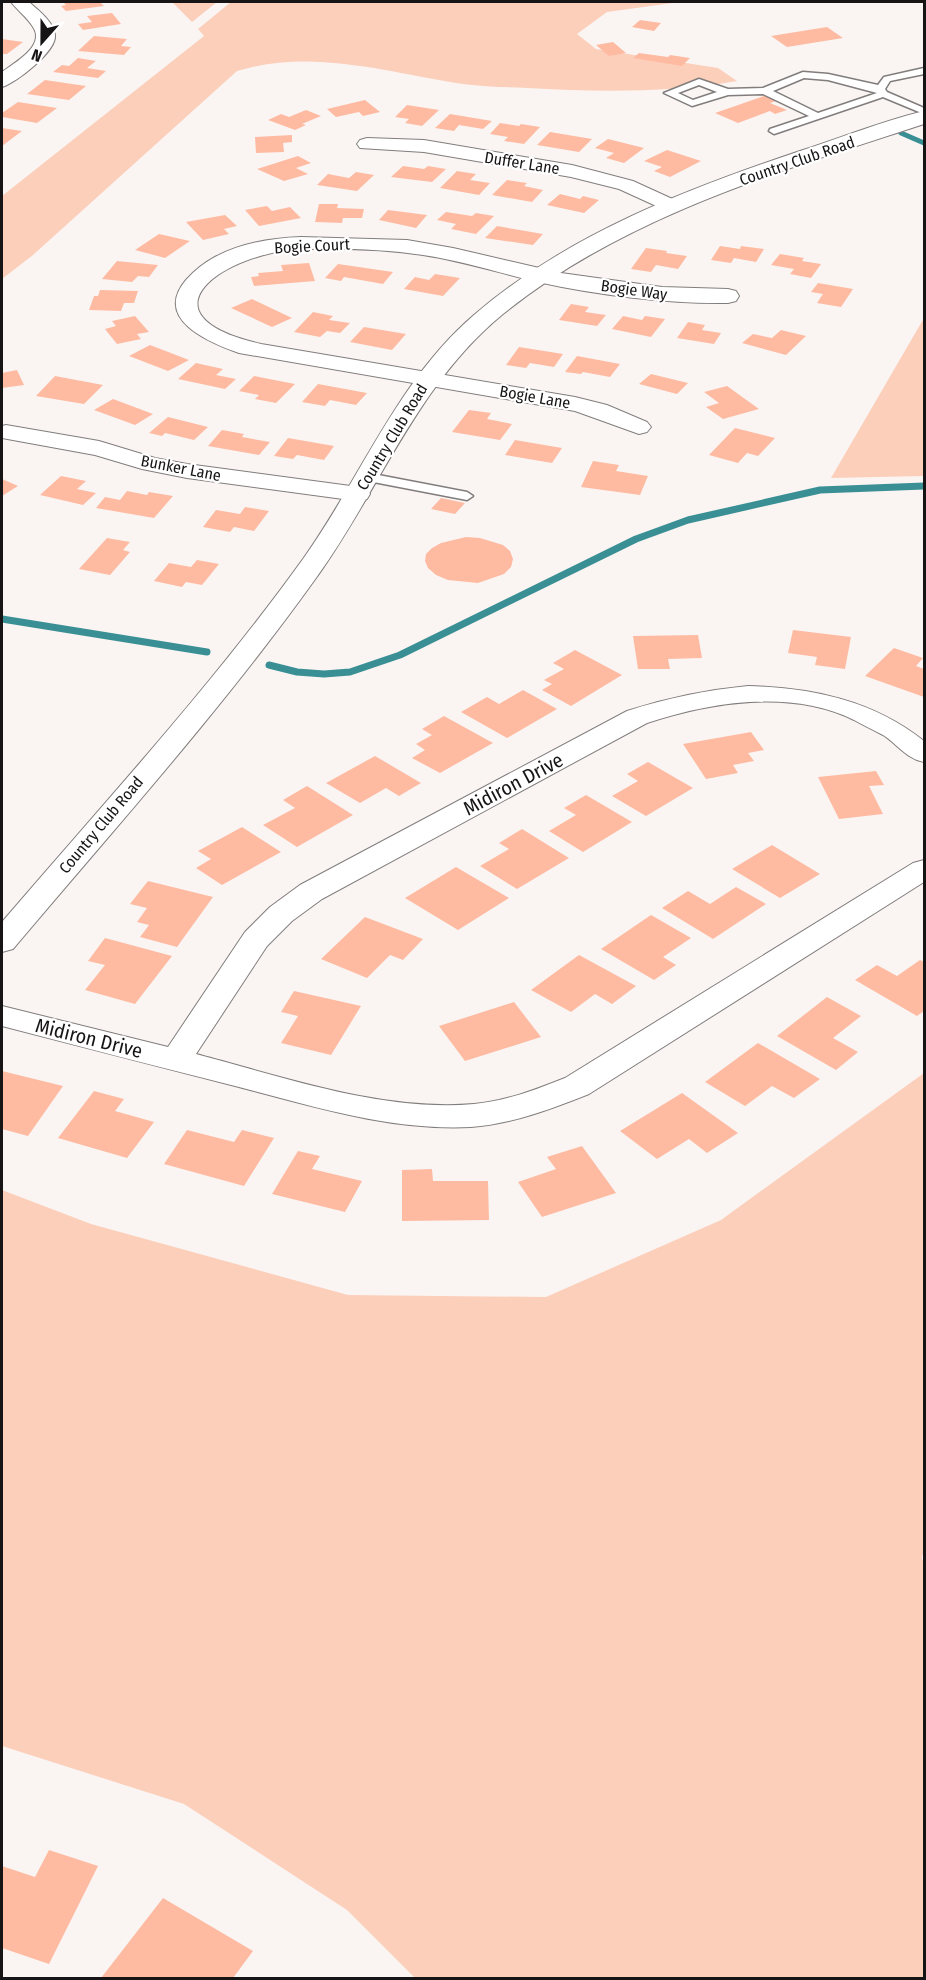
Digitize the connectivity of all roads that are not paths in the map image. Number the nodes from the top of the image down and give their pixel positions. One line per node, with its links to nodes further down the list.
1 (20, 2): 3 (street)
2 (924, 71): 5 (lane)
3 (4, 77)
4 (765, 91): 5 (lane); 6 (lane); 8 (lane)
5 (881, 91): 7 (lane); 8 (lane)
6 (727, 92)
7 (924, 111)
8 (817, 116): 10 (lane)
9 (924, 117): 12 (street, Country Club Road)
10 (774, 131)
11 (367, 144): 12 (street, Duffer Lane)
12 (672, 206): 13 (street, Country Club Road)
13 (540, 276): 14 (street, Bogie Way); 15 (street, Country Club Road); 15 (street, Bogie Court)
14 (728, 296)
15 (428, 378): 16 (street, Bogie Lane); 18 (street, Country Club Road)
16 (639, 427)
17 (6, 432): 18 (street, Bunker Lane)
18 (363, 486): 19 (lane); 22 (street, Country Club Road)
19 (467, 496)
20 (924, 754): 24 (street, Midiron Drive)
21 (924, 869): 24 (street, Midiron Drive)
22 (2, 942)
23 (2, 1016): 24 (street, Midiron Drive)
24 (177, 1060)

